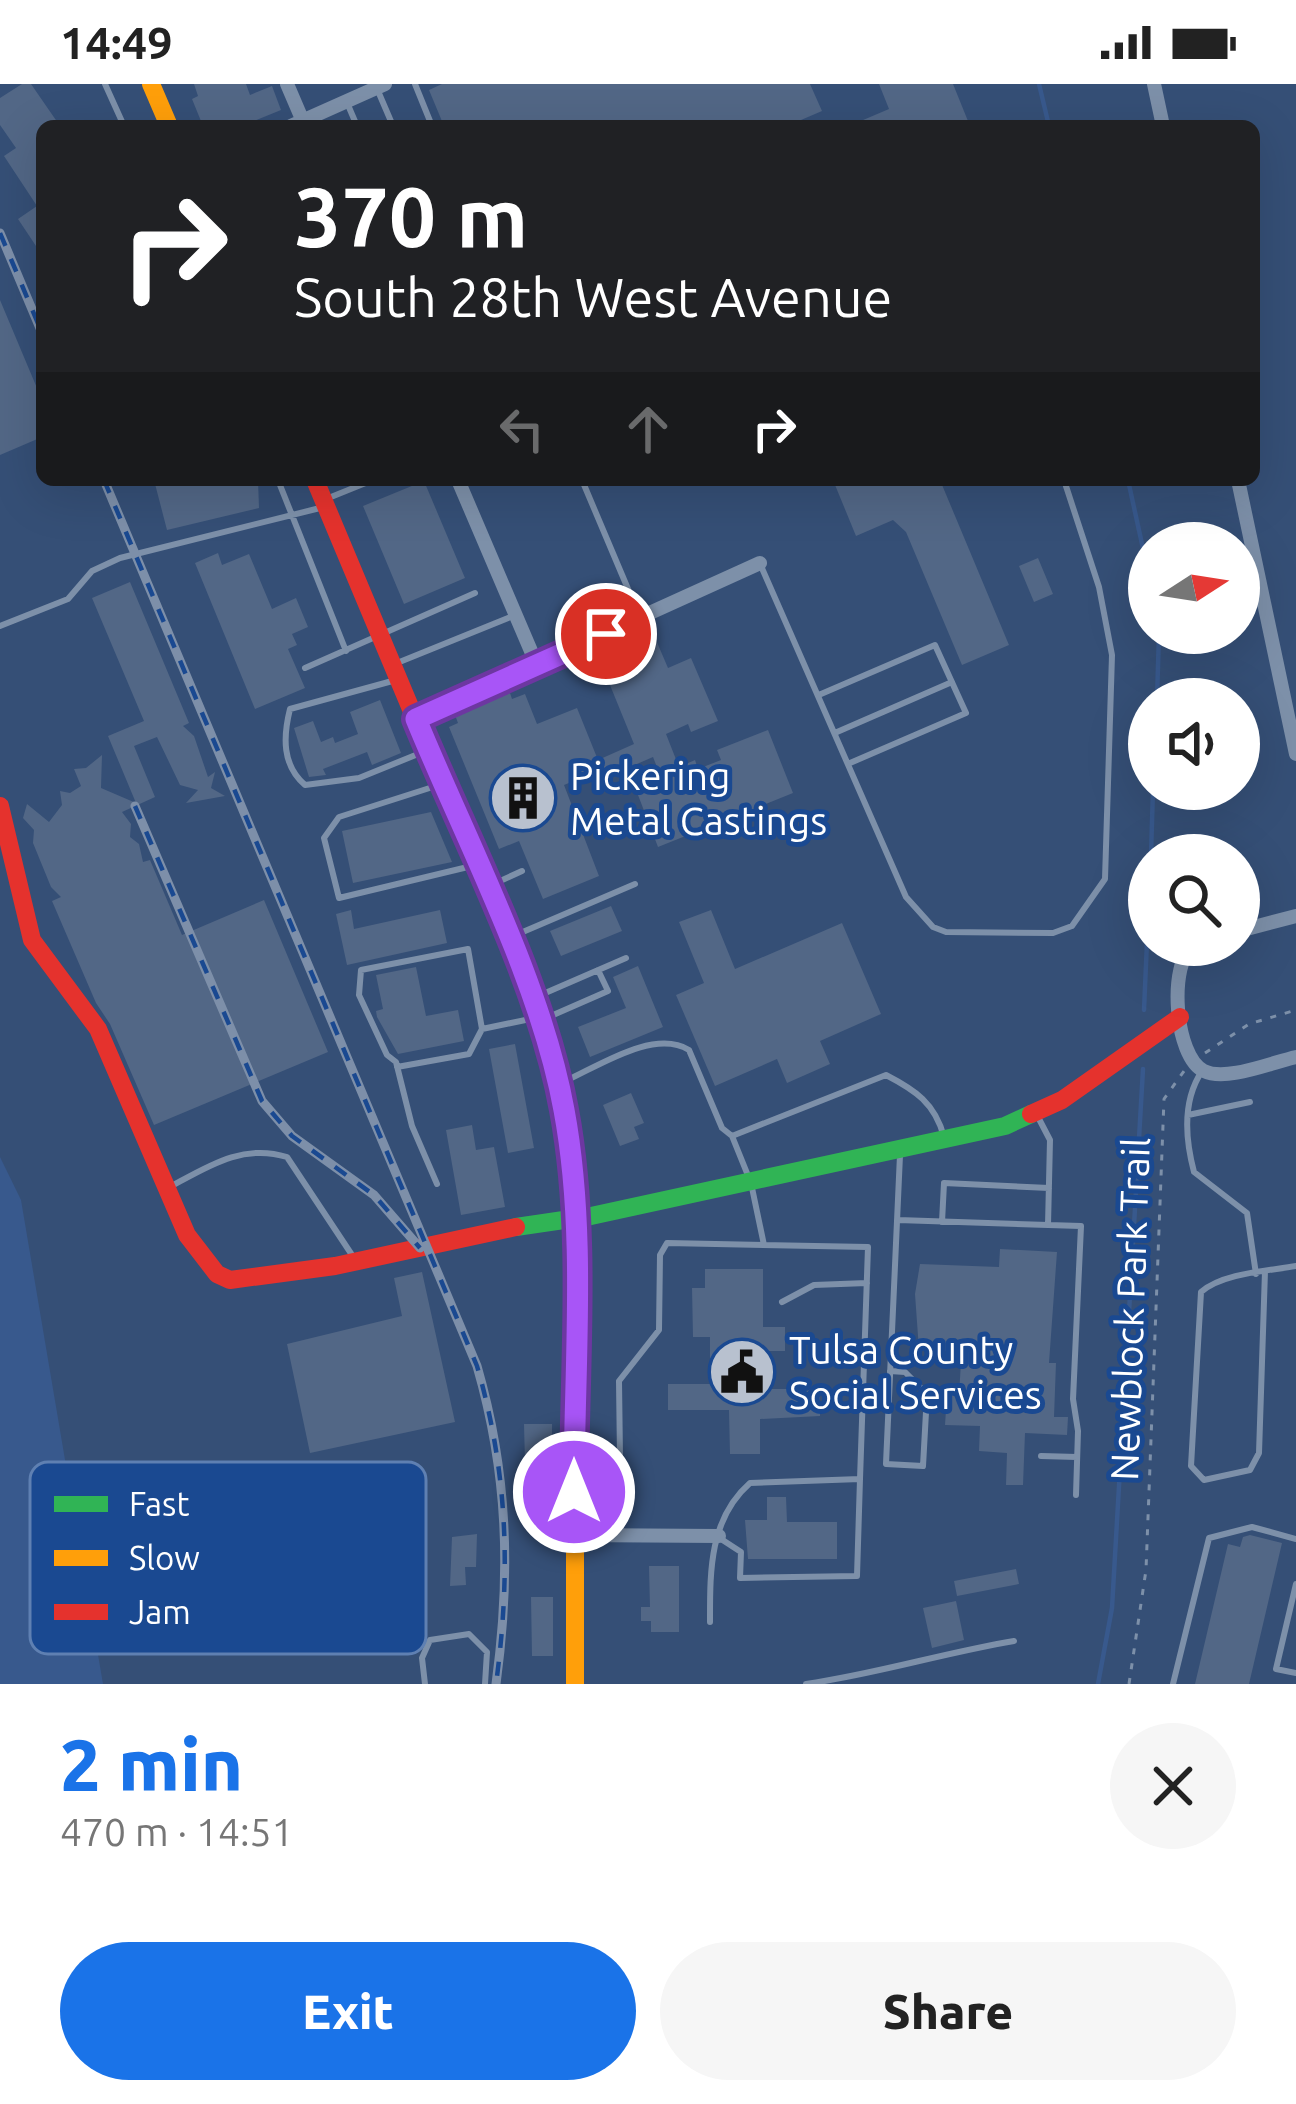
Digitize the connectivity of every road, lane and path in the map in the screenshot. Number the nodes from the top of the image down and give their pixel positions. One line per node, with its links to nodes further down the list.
1 (105, 84): 8 (lane)
2 (151, 84): 9 (main road)
3 (287, 84): 10 (street)
4 (415, 84): 14 (lane)
5 (1154, 84): 15 (street)
6 (381, 86): 7 (street); 13 (lane)
7 (346, 101): 11 (street); 12 (lane)
8 (121, 120)
9 (166, 120)
10 (298, 120)
11 (307, 120)
12 (354, 120)
13 (391, 120)
14 (430, 120)
15 (1162, 120)
16 (280, 486): 24 (lane)
17 (318, 486): 23 (main road)
18 (360, 486): 23 (lane)
19 (461, 486): 27 (street)
20 (585, 486): 28 (lane)
21 (1066, 486): 41 (lane)
22 (1239, 486): 40 (street)
23 (325, 503): 24 (lane); 30 (main road)
24 (289, 516): 29 (lane); 31 (lane)
25 (760, 563): 28 (street); 36 (lane)
26 (475, 593): 30 (lane)
27 (516, 614): 32 (street); 34 (lane)
28 (641, 619): 32 (street)
29 (0, 626)
30 (382, 637): 31 (lane); 34 (main road)
31 (346, 652): 33 (lane)
32 (538, 665): 37 (street)
33 (305, 668)
34 (396, 672): 37 (main road); 39 (lane)
35 (952, 682): 36 (lane); 38 (lane); 41 (lane)
36 (820, 694): 38 (lane)
37 (416, 719): 39 (main road)
38 (837, 732): 41 (lane)
39 (429, 749): 42 (main road)
40 (1296, 754)
41 (850, 764)
42 (443, 783): 44 (main road); 44 (lane)
43 (0, 806): 71 (main road)
44 (476, 865): 47 (main road)
45 (522, 872): 47 (lane)
46 (634, 884): 50 (lane)
47 (486, 888): 50 (main road)
48 (1296, 916): 49 (street)
49 (1260, 926)
50 (507, 939): 55 (main road)
51 (626, 958): 53 (lane)
52 (1179, 966): 56 (street)
53 (598, 970): 55 (lane); 55 (lane)
54 (1296, 1010): 59 (path, Newblock Park Trail)
55 (537, 1012): 57 (lane); 61 (main road)
56 (1180, 1017): 59 (street); 63 (main road)
57 (482, 1029): 60 (lane); 60 (lane)
58 (1296, 1057): 59 (street)
59 (1198, 1066): 64 (lane); 103 (path, Newblock Park Trail)
60 (397, 1067): 69 (lane)
61 (558, 1085): 65 (lane); 72 (main road)
62 (1250, 1102): 64 (lane)
63 (1036, 1113): 66 (main road); 70 (lane)
64 (1188, 1115): 79 (lane)
65 (732, 1136): 66 (lane); 68 (lane)
66 (945, 1142): 67 (main road)
67 (900, 1151): 68 (main road); 73 (lane)
68 (752, 1183): 72 (main road); 76 (lane)
69 (436, 1184)
70 (1048, 1188): 74 (lane); 75 (lane)
71 (167, 1189): 77 (main road); 77 (lane)
72 (574, 1217): 77 (main road); 87 (main road)
73 (898, 1220): 74 (lane); 82 (lane)
74 (942, 1222): 75 (lane)
75 (1048, 1225): 84 (lane)
76 (764, 1245): 80 (lane); 88 (lane)
77 (356, 1262)
78 (1296, 1266): 79 (lane)
79 (1261, 1272): 79 (lane)
80 (867, 1283): 81 (lane); 85 (lane)
81 (782, 1302)
82 (890, 1371): 82 (lane)
83 (1041, 1456): 84 (lane)
84 (1077, 1457): 86 (lane)
85 (860, 1479): 89 (lane); 89 (lane)
86 (1076, 1496)
87 (574, 1534): 88 (street); 100 (main road)
88 (621, 1535): 89 (street)
89 (719, 1536): 92 (lane)
90 (1296, 1539): 104 (lane)
91 (1296, 1588): 96 (lane)
92 (710, 1622)
93 (1014, 1641): 97 (lane)
94 (426, 1647): 99 (lane)
95 (424, 1654): 98 (lane)
96 (1296, 1672)
97 (877, 1674): 101 (lane); 102 (lane)
98 (425, 1684)
99 (485, 1684)
100 (575, 1684)
101 (806, 1684)
102 (880, 1684)
103 (1129, 1684)
104 (1173, 1684)

